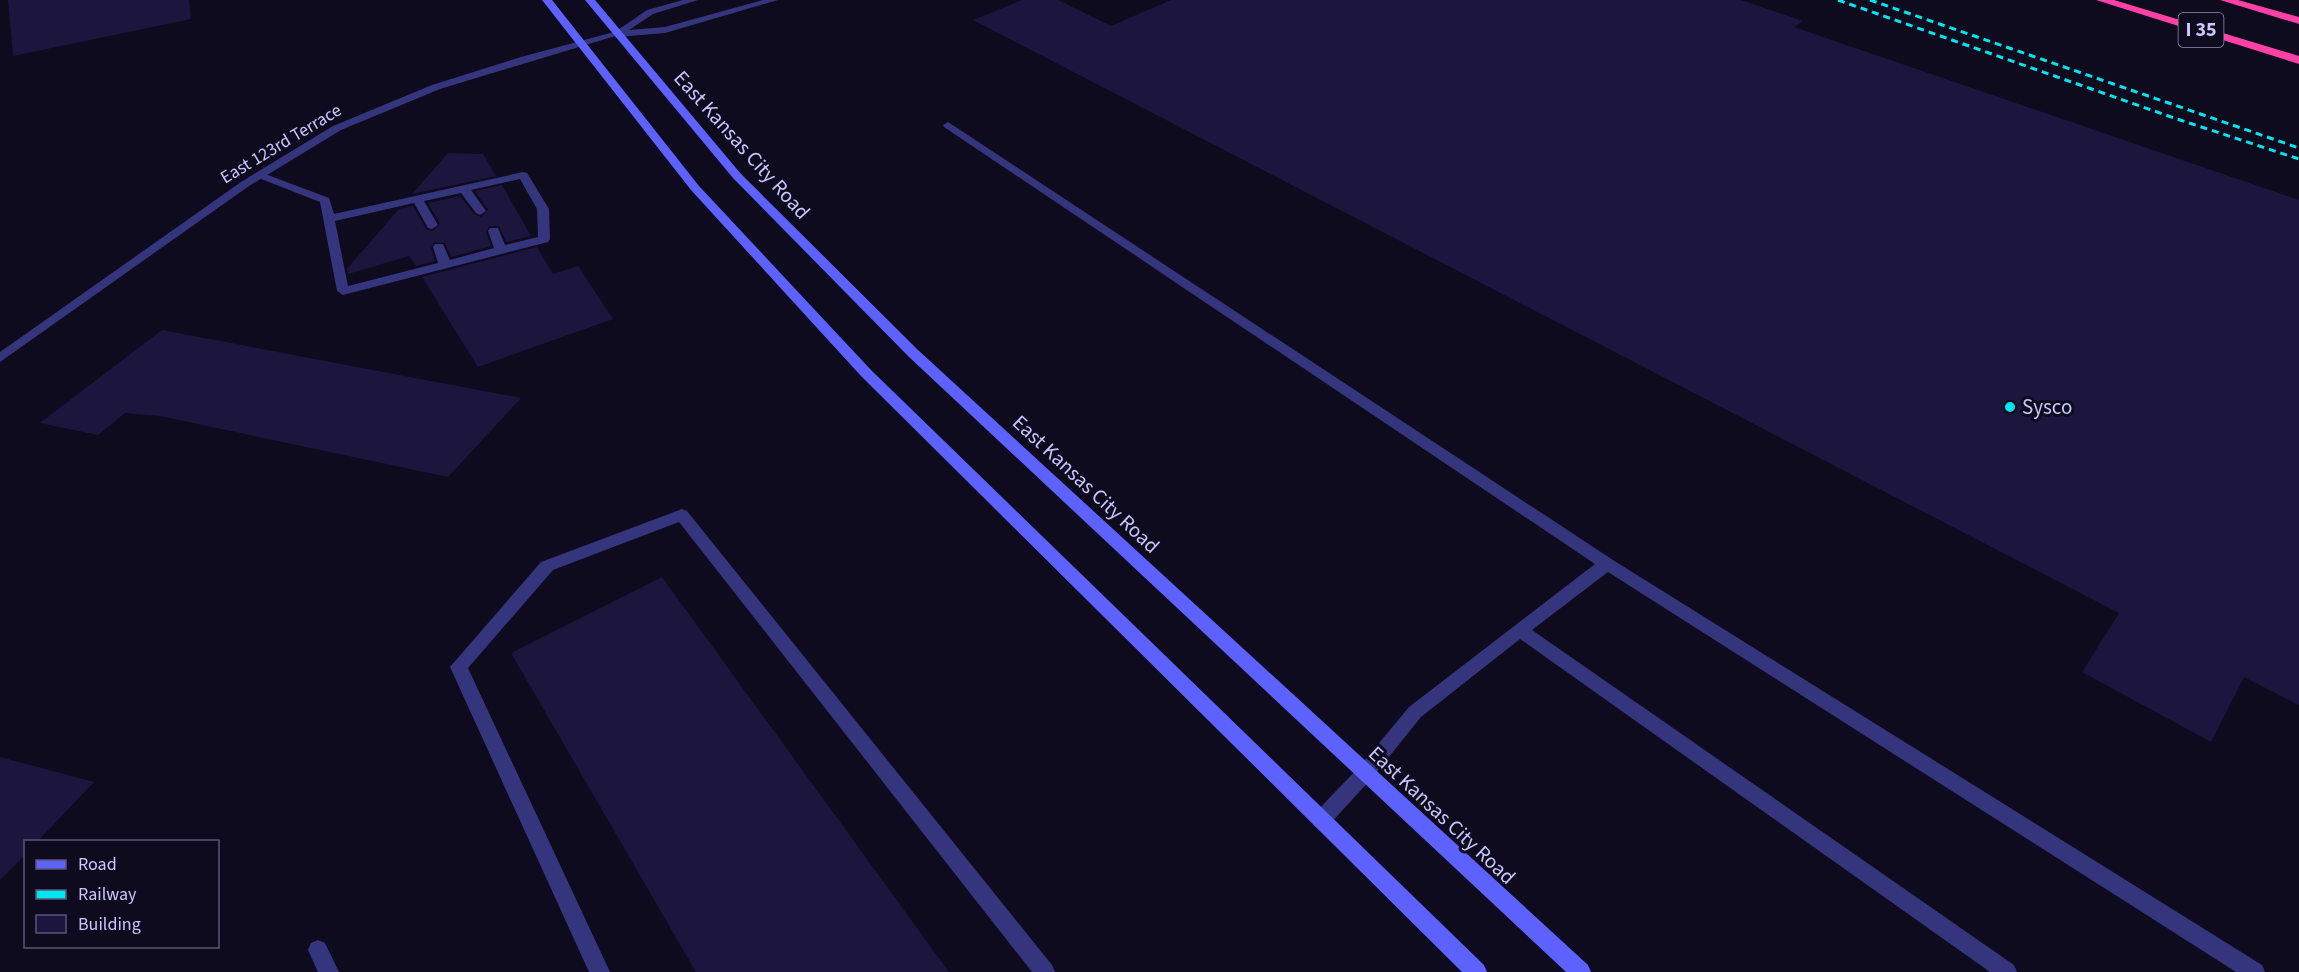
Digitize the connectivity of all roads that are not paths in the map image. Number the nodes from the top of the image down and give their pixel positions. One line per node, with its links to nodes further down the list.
1 (547, 0): 9 (main road)
2 (590, 0): 8 (main road, East Kansas City Road)
3 (693, 0): 8 (street)
4 (773, 0): 8 (street)
5 (2102, 0): 10 (highway, I 35)
6 (2226, 0): 7 (highway, I 35)
7 (2299, 21)
8 (617, 34): 9 (street, East 123rd Terrace); 25 (main road, East Kansas City Road)
9 (579, 43): 12 (street, East 123rd Terrace); 26 (main road)
10 (2299, 60)
11 (948, 125): 23 (street)
12 (260, 175): 16 (street); 22 (street, East 123rd Terrace)
13 (464, 189): 14 (street); 15 (street); 20 (street)
14 (417, 199): 16 (street); 17 (street)
15 (480, 211)
16 (329, 219): 21 (street)
17 (432, 225)
18 (494, 231): 20 (street)
19 (440, 247): 21 (street)
20 (501, 250): 21 (street)
21 (446, 264)
22 (0, 358)
23 (1607, 564): 24 (street); 34 (street)
24 (1520, 630): 25 (street); 33 (street)
25 (1366, 772): 26 (street); 32 (main road, East Kansas City Road)
26 (1322, 820): 31 (main road)
27 (318, 950): 28 (street)
28 (328, 972)
29 (600, 972): 30 (street)
30 (1045, 972)
31 (1477, 972)
32 (1581, 972)
33 (2007, 972)
34 (2255, 972)

